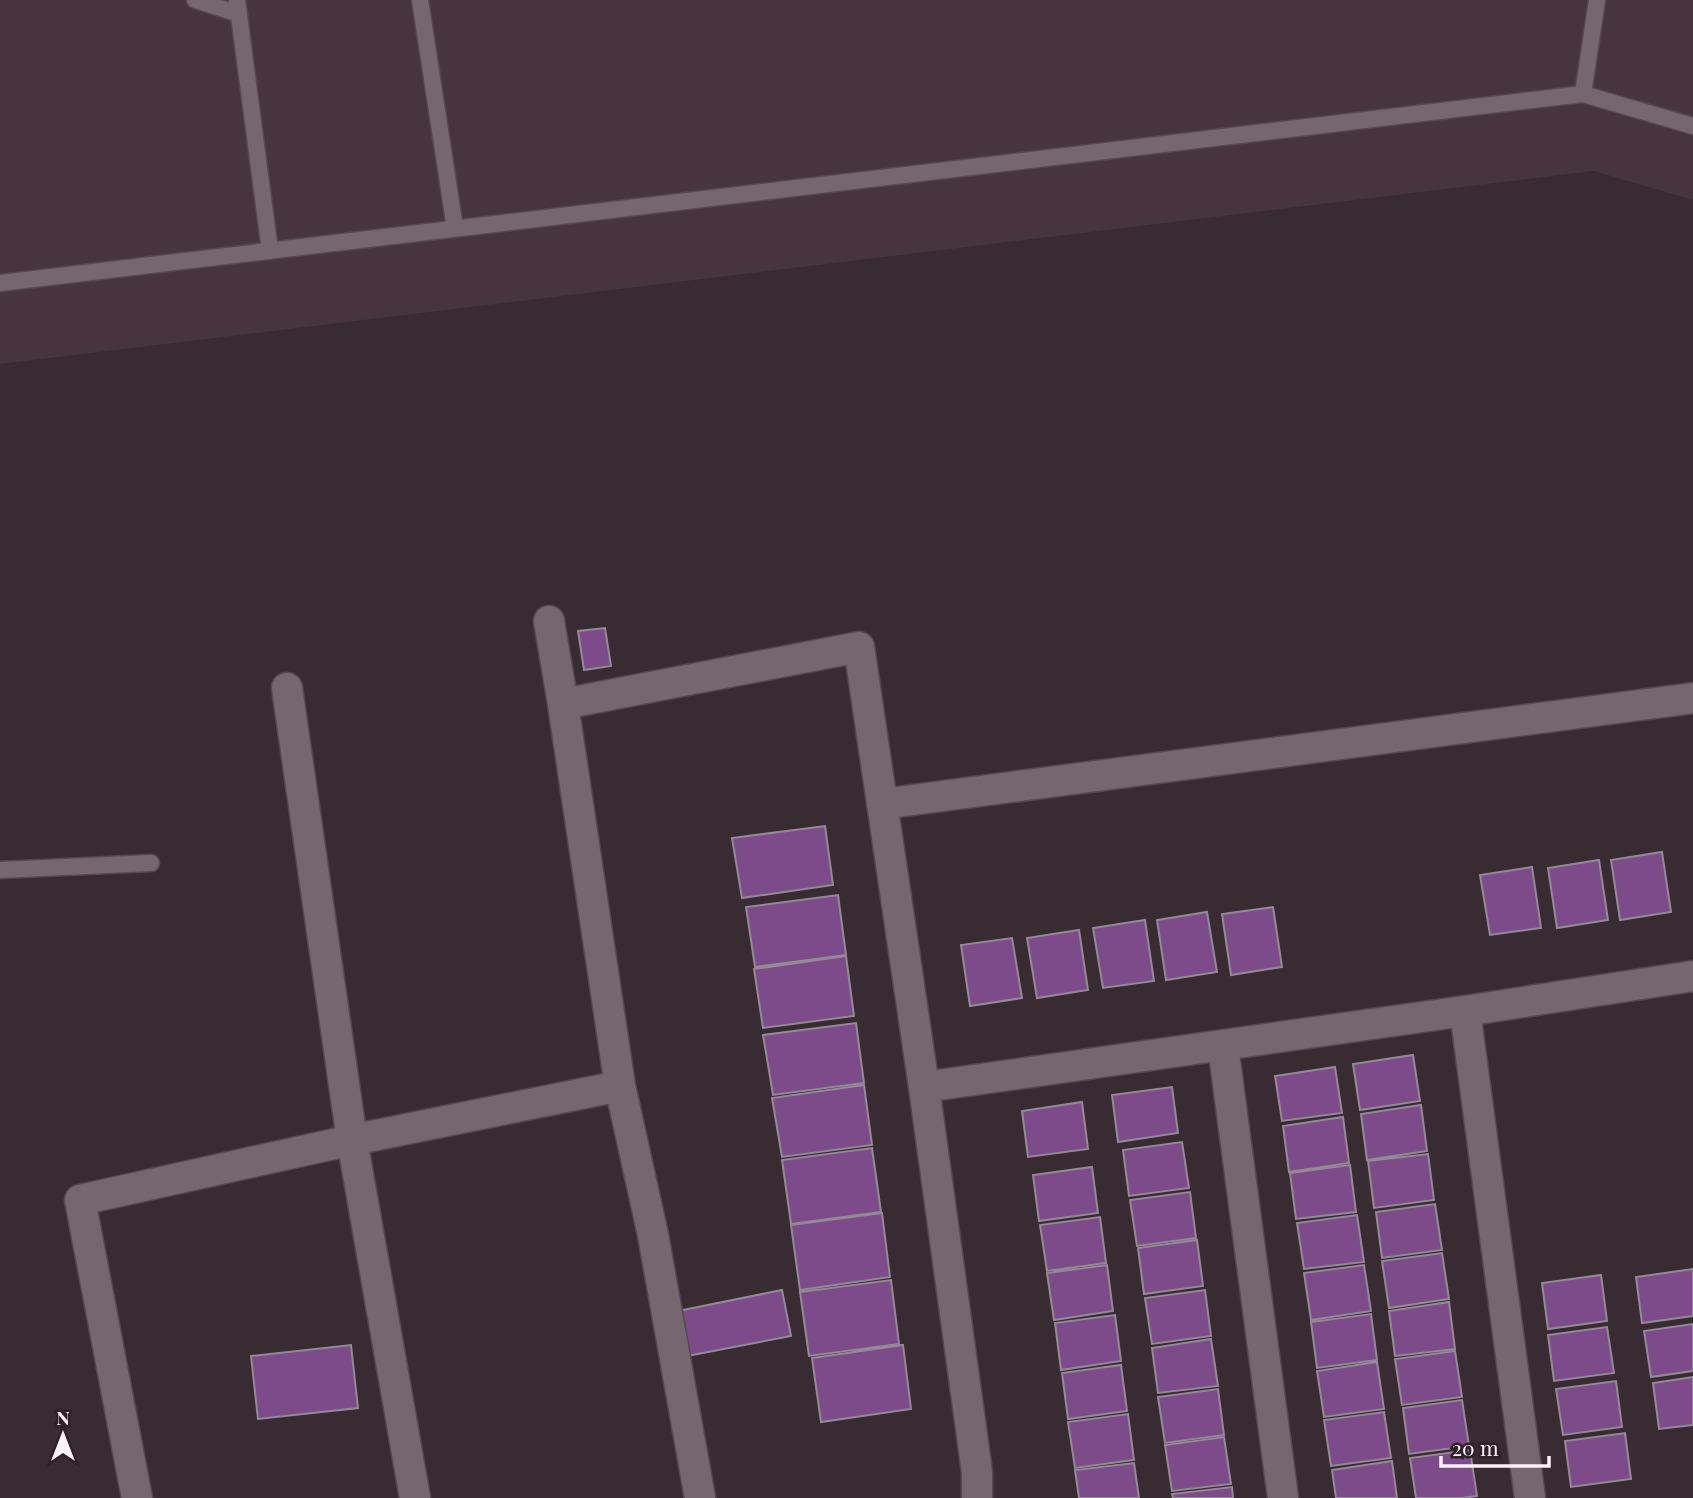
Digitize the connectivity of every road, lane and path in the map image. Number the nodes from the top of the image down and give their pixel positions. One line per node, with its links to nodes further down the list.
1 (195, 0): 4 (lane)
2 (420, 0): 7 (lane)
3 (1597, 0): 5 (lane)
4 (238, 7): 8 (lane)
5 (1583, 94): 6 (lane); 7 (lane)
6 (1693, 127)
7 (455, 229): 8 (lane)
8 (270, 251): 9 (lane)
9 (0, 283)
10 (549, 621): 13 (street)
11 (287, 688): 22 (street)
12 (1693, 698): 14 (street)
13 (563, 704): 14 (street); 20 (street)
14 (882, 804): 21 (street)
15 (151, 863): 16 (lane)
16 (0, 870)
17 (1693, 975): 18 (street)
18 (1465, 1011): 19 (street); 28 (street)
19 (1223, 1046): 21 (street); 27 (street)
20 (620, 1086): 22 (street); 25 (street)
21 (924, 1087): 26 (street)
22 (352, 1140): 23 (street); 24 (street)
23 (137, 1498)
24 (415, 1498)
25 (700, 1498)
26 (977, 1498)
27 (1283, 1498)
28 (1530, 1498)

